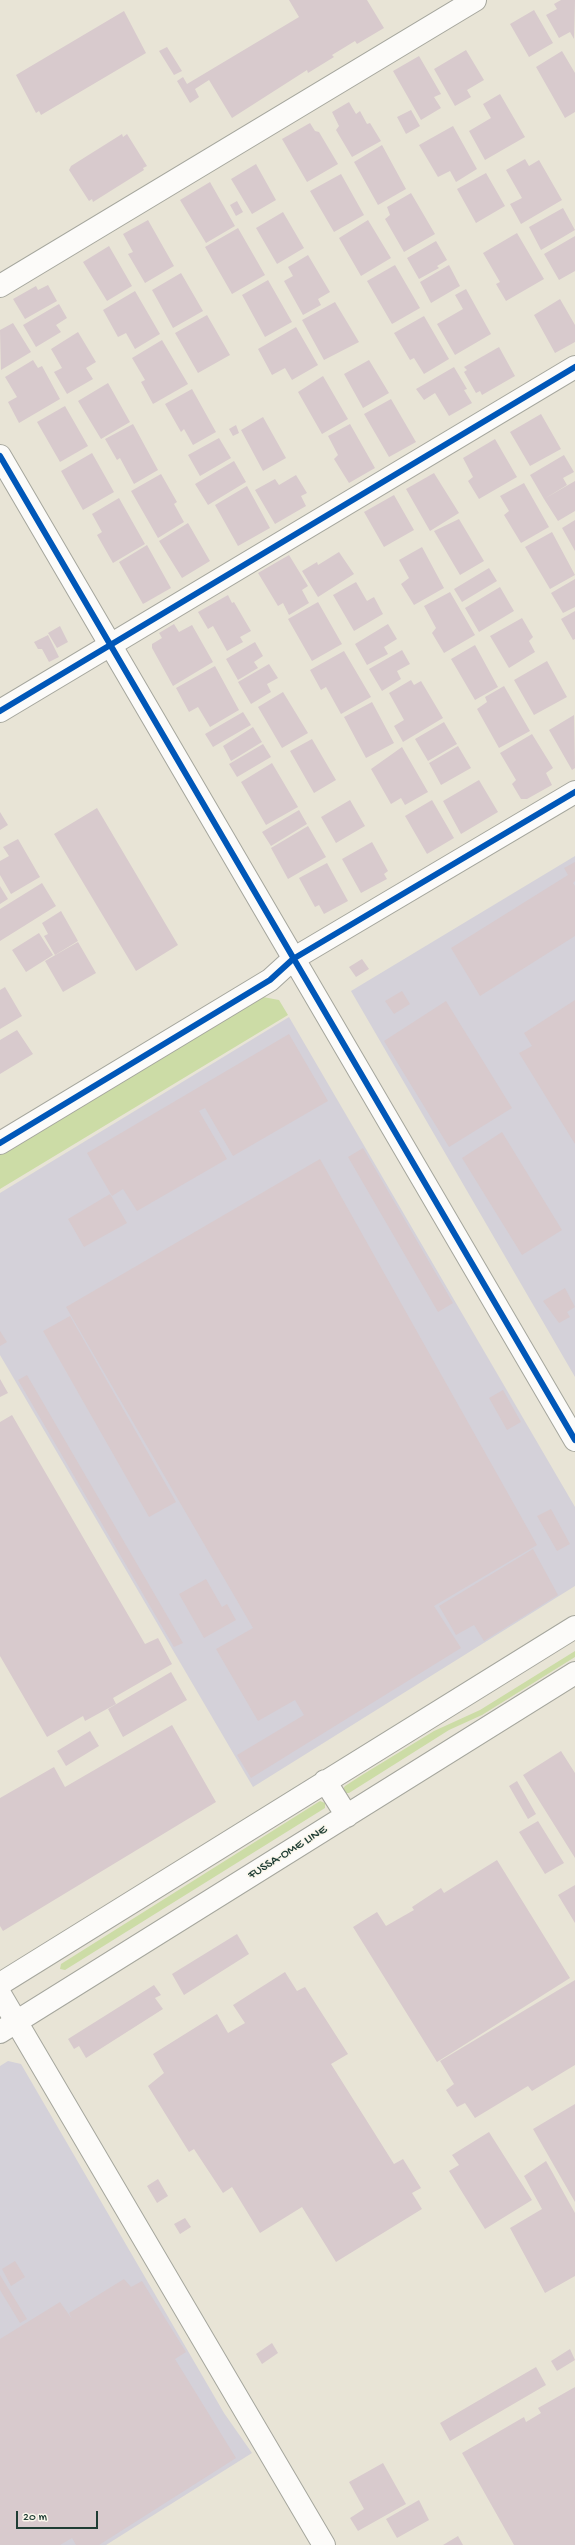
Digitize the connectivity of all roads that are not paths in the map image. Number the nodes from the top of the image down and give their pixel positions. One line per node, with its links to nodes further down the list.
1 (474, 0): 2 (street)
2 (0, 286)
3 (575, 367): 5 (street)
4 (0, 456): 5 (street)
5 (110, 645): 6 (street); 8 (street)
6 (0, 711)
7 (575, 792): 8 (street)
8 (293, 959): 9 (street); 10 (street)
9 (0, 1143)
10 (575, 1440)
11 (575, 1627): 13 (street)
12 (575, 1673): 14 (street, FUSSA-OME LINE)
13 (325, 1781): 14 (street); 15 (street)
14 (347, 1816): 17 (street, FUSSA-OME LINE)
15 (0, 1984)
16 (0, 1994): 17 (street)
17 (8, 2026): 18 (street)
18 (324, 2545)

